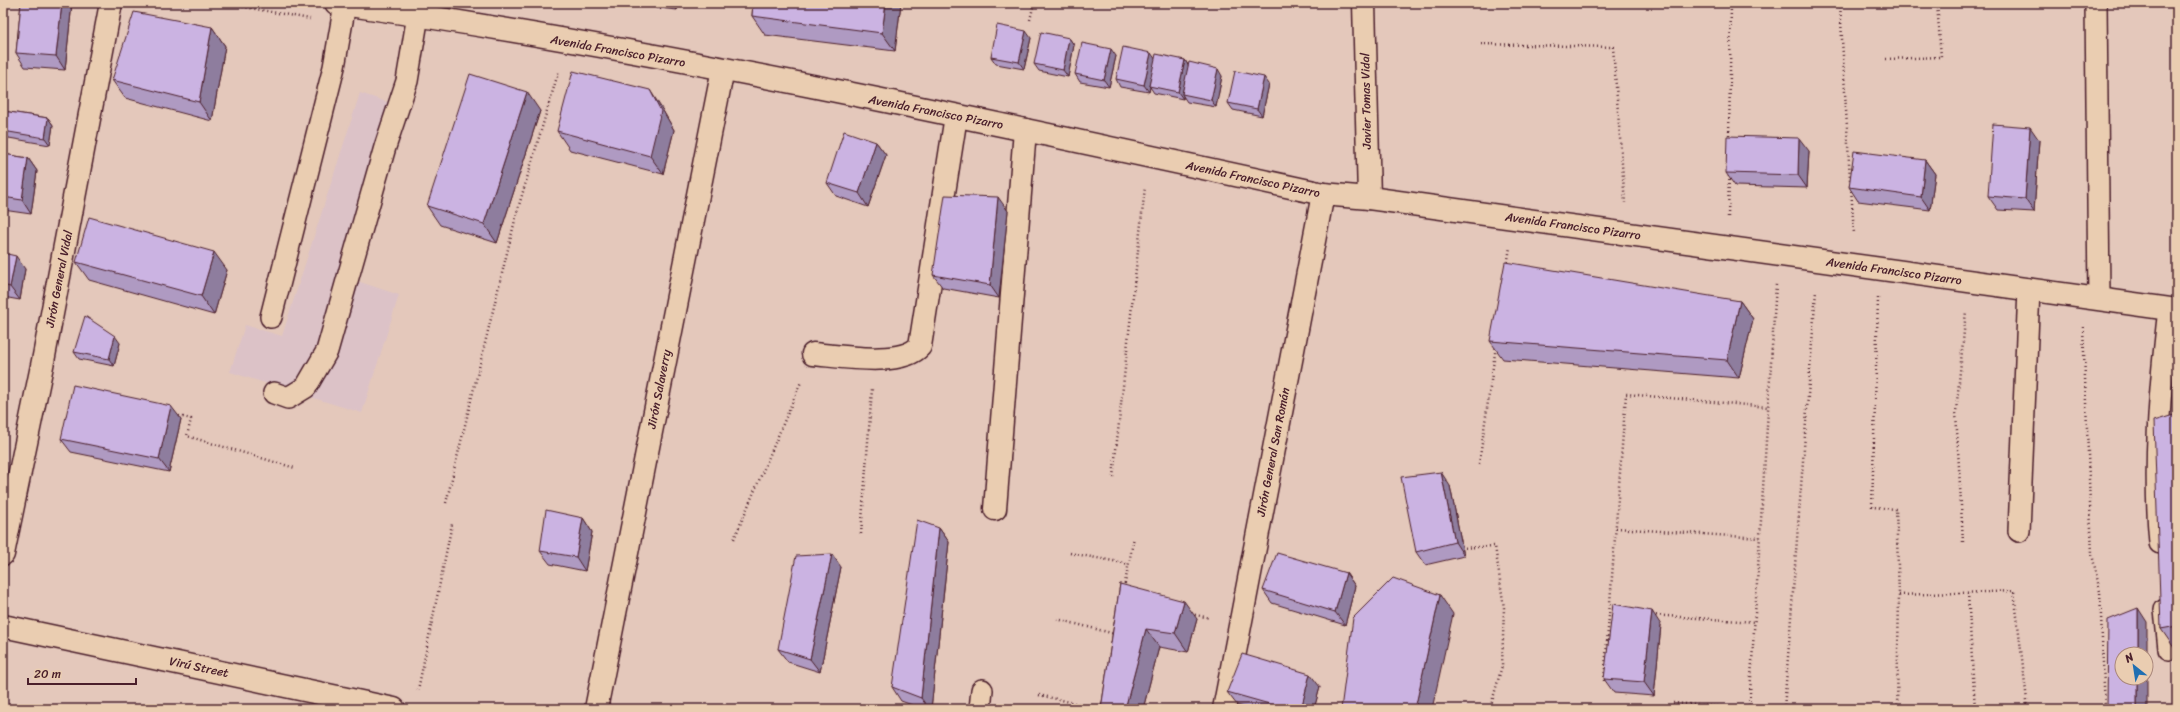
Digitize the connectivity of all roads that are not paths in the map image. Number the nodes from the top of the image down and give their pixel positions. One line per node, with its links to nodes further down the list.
1 (111, 3): 19 (street, Jirón General Vidal)
2 (1364, 3): 10 (street, Javier Tomas Vidal)
3 (2096, 3): 12 (lane)
4 (340, 4): 5 (street, Avenida Francisco Pizarro); 14 (lane)
5 (417, 9): 6 (street, Avenida Francisco Pizarro); 16 (lane)
6 (723, 69): 7 (street, Avenida Francisco Pizarro); 25 (street, Jirón Salaverry)
7 (956, 116): 8 (street, Avenida Francisco Pizarro); 15 (street)
8 (1025, 130): 9 (street, Avenida Francisco Pizarro); 17 (street)
9 (1323, 194): 10 (street, Avenida Francisco Pizarro); 26 (street, Jirón General San Román)
10 (1369, 198): 11 (street, Avenida Francisco Pizarro)
11 (2029, 289): 12 (street, Avenida Francisco Pizarro); 18 (lane)
12 (2090, 298): 13 (street, Avenida Francisco Pizarro)
13 (2173, 309): 20 (lane)
14 (270, 317)
15 (812, 354)
16 (274, 393)
17 (995, 509)
18 (2019, 531)
19 (3, 554)
20 (2162, 566)
21 (2164, 588): 23 (lane)
22 (3, 626): 24 (street, Virú Street)
23 (2169, 649)
24 (394, 709)
25 (596, 709)
26 (1224, 709)

